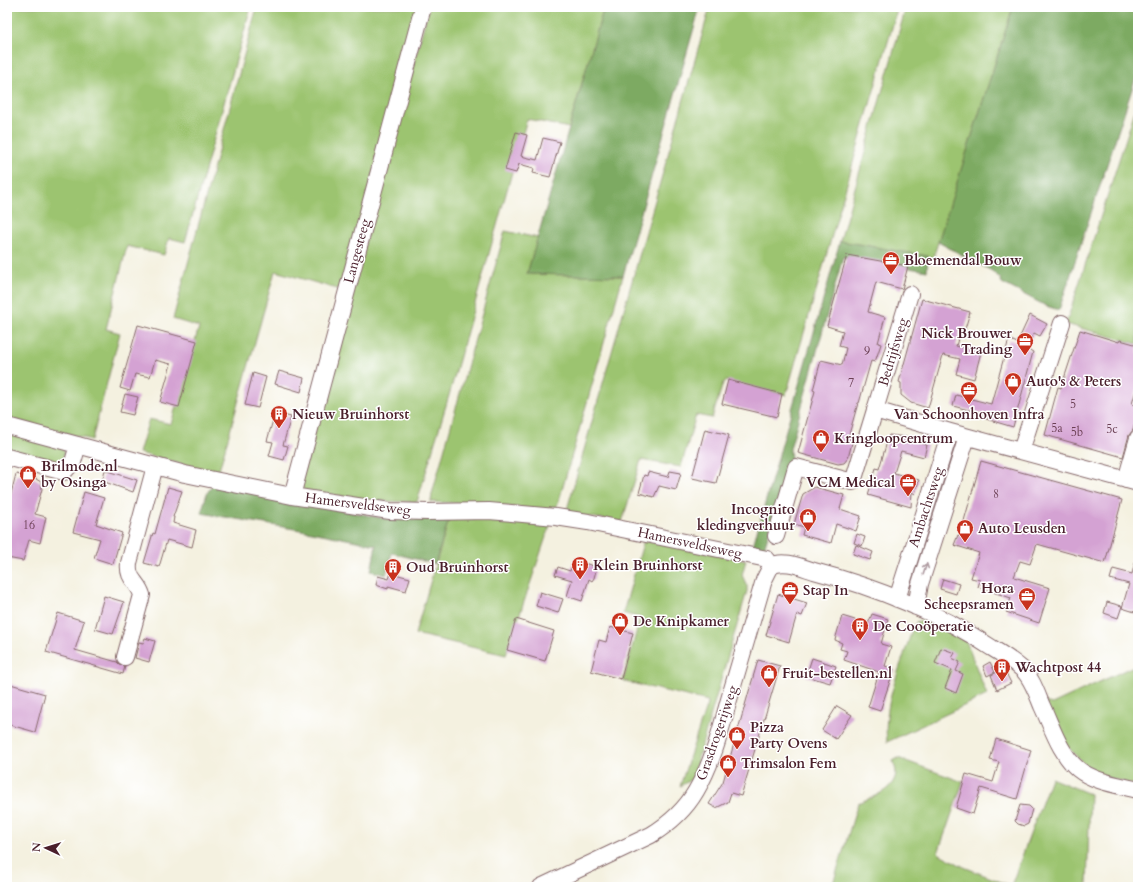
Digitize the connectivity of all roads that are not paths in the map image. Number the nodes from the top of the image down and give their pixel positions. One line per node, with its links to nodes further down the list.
1 (424, 7): 14 (street, Langesteeg)
2 (910, 294): 4 (street, Bedrijfsweg)
3 (1062, 323): 10 (street)
4 (875, 410): 6 (street); 15 (street, Bedrijfsweg)
5 (7, 426): 9 (street, Hamersveldseweg)
6 (950, 432): 7 (street); 17 (street, Ambachtsweg)
7 (967, 437): 10 (street); 18 (street, Ambachtsweg, one-way to 7)
8 (1138, 438): 13 (street)
9 (78, 445): 11 (street); 12 (street, Hamersveldseweg)
10 (1021, 451): 13 (street)
11 (7, 457)
12 (155, 466): 14 (street, Hamersveldseweg); 19 (street)
13 (1132, 481)
14 (292, 496): 16 (street, Hamersveldseweg)
15 (776, 536)
16 (771, 566): 17 (street); 21 (street, Grasdrogerijweg)
17 (897, 599): 18 (street)
18 (916, 607): 20 (street)
19 (125, 657)
20 (1138, 790)
21 (541, 887)

